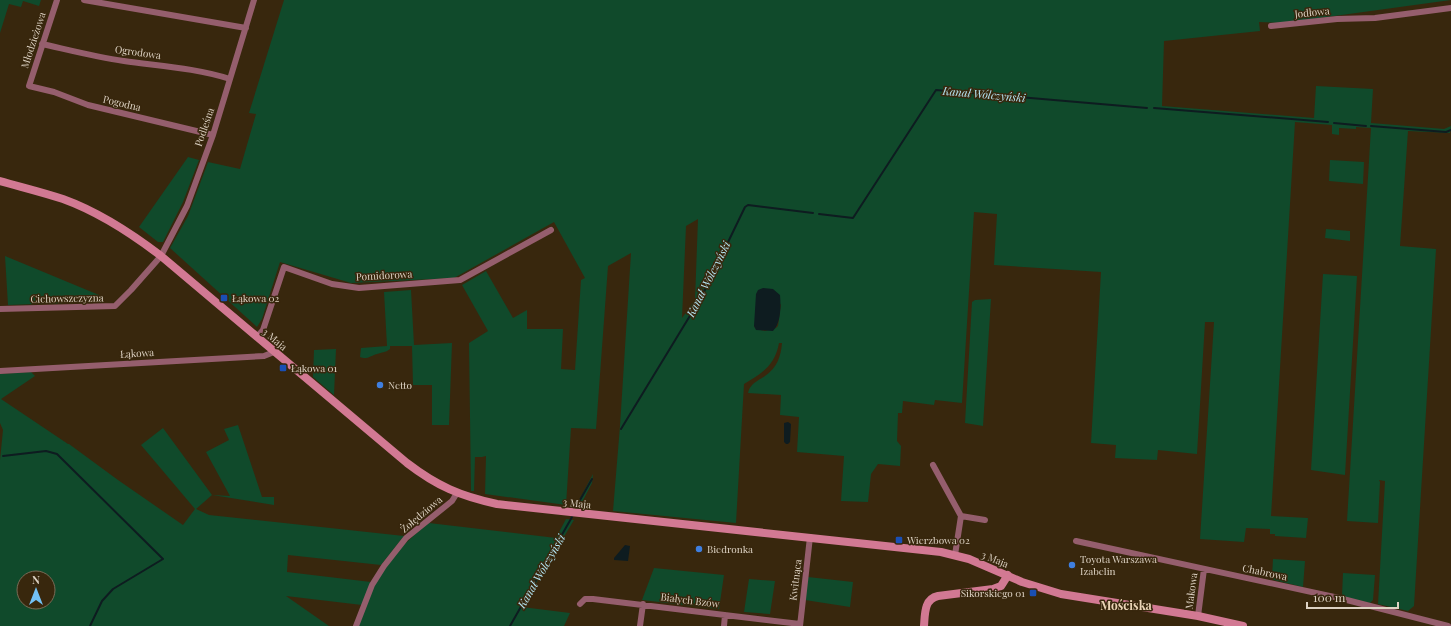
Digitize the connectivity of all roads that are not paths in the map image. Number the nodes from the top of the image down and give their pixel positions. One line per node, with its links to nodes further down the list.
1 (57, 0): 7 (street, Młodzieżowa)
2 (84, 0): 6 (street)
3 (254, 0): 6 (street, Podleśna)
4 (1451, 8): 5 (street, Jodłowa)
5 (1271, 26)
6 (246, 28): 8 (street, Podleśna)
7 (42, 44): 8 (street, Ogrodowa); 9 (street, Młodzieżowa)
8 (230, 79): 10 (street, Podleśna)
9 (29, 86): 10 (street, Pogodna)
10 (213, 135): 13 (street, Podleśna)
11 (0, 181): 13 (street, 3 Maja)
12 (551, 230): 15 (street, Pomidorowa)
13 (161, 256): 14 (street, Cichowszczyzna); 15 (street, 3 Maja)
14 (0, 309)
15 (257, 337): 16 (street, 3 Maja)
16 (274, 352): 17 (street, Łąkowa); 19 (street, 3 Maja)
17 (0, 371)
18 (933, 465): 20 (street)
19 (456, 493): 22 (street, 3 Maja); 32 (street, Żołędziowa)
20 (961, 516): 21 (street); 24 (street)
21 (985, 520)
22 (810, 537): 24 (street, 3 Maja); 31 (street, Kwitnąca)
23 (1076, 541): 25 (street, Chabrowa)
24 (955, 555): 26 (street, 3 Maja)
25 (1204, 569): 30 (street, Makowa); 37 (street, Chabrowa)
26 (1008, 575): 30 (street, 3 Maja); 35 (street)
27 (580, 604): 28 (street, Białych Bzów)
28 (643, 604): 29 (street, Białych Bzów); 33 (street)
29 (725, 615): 31 (street, Białych Bzów); 34 (street)
30 (1198, 616): 36 (street, 3 Maja)
31 (800, 625)
32 (356, 626)
33 (640, 626)
34 (724, 626)
35 (924, 626)
36 (1243, 626)
37 (1448, 626)

